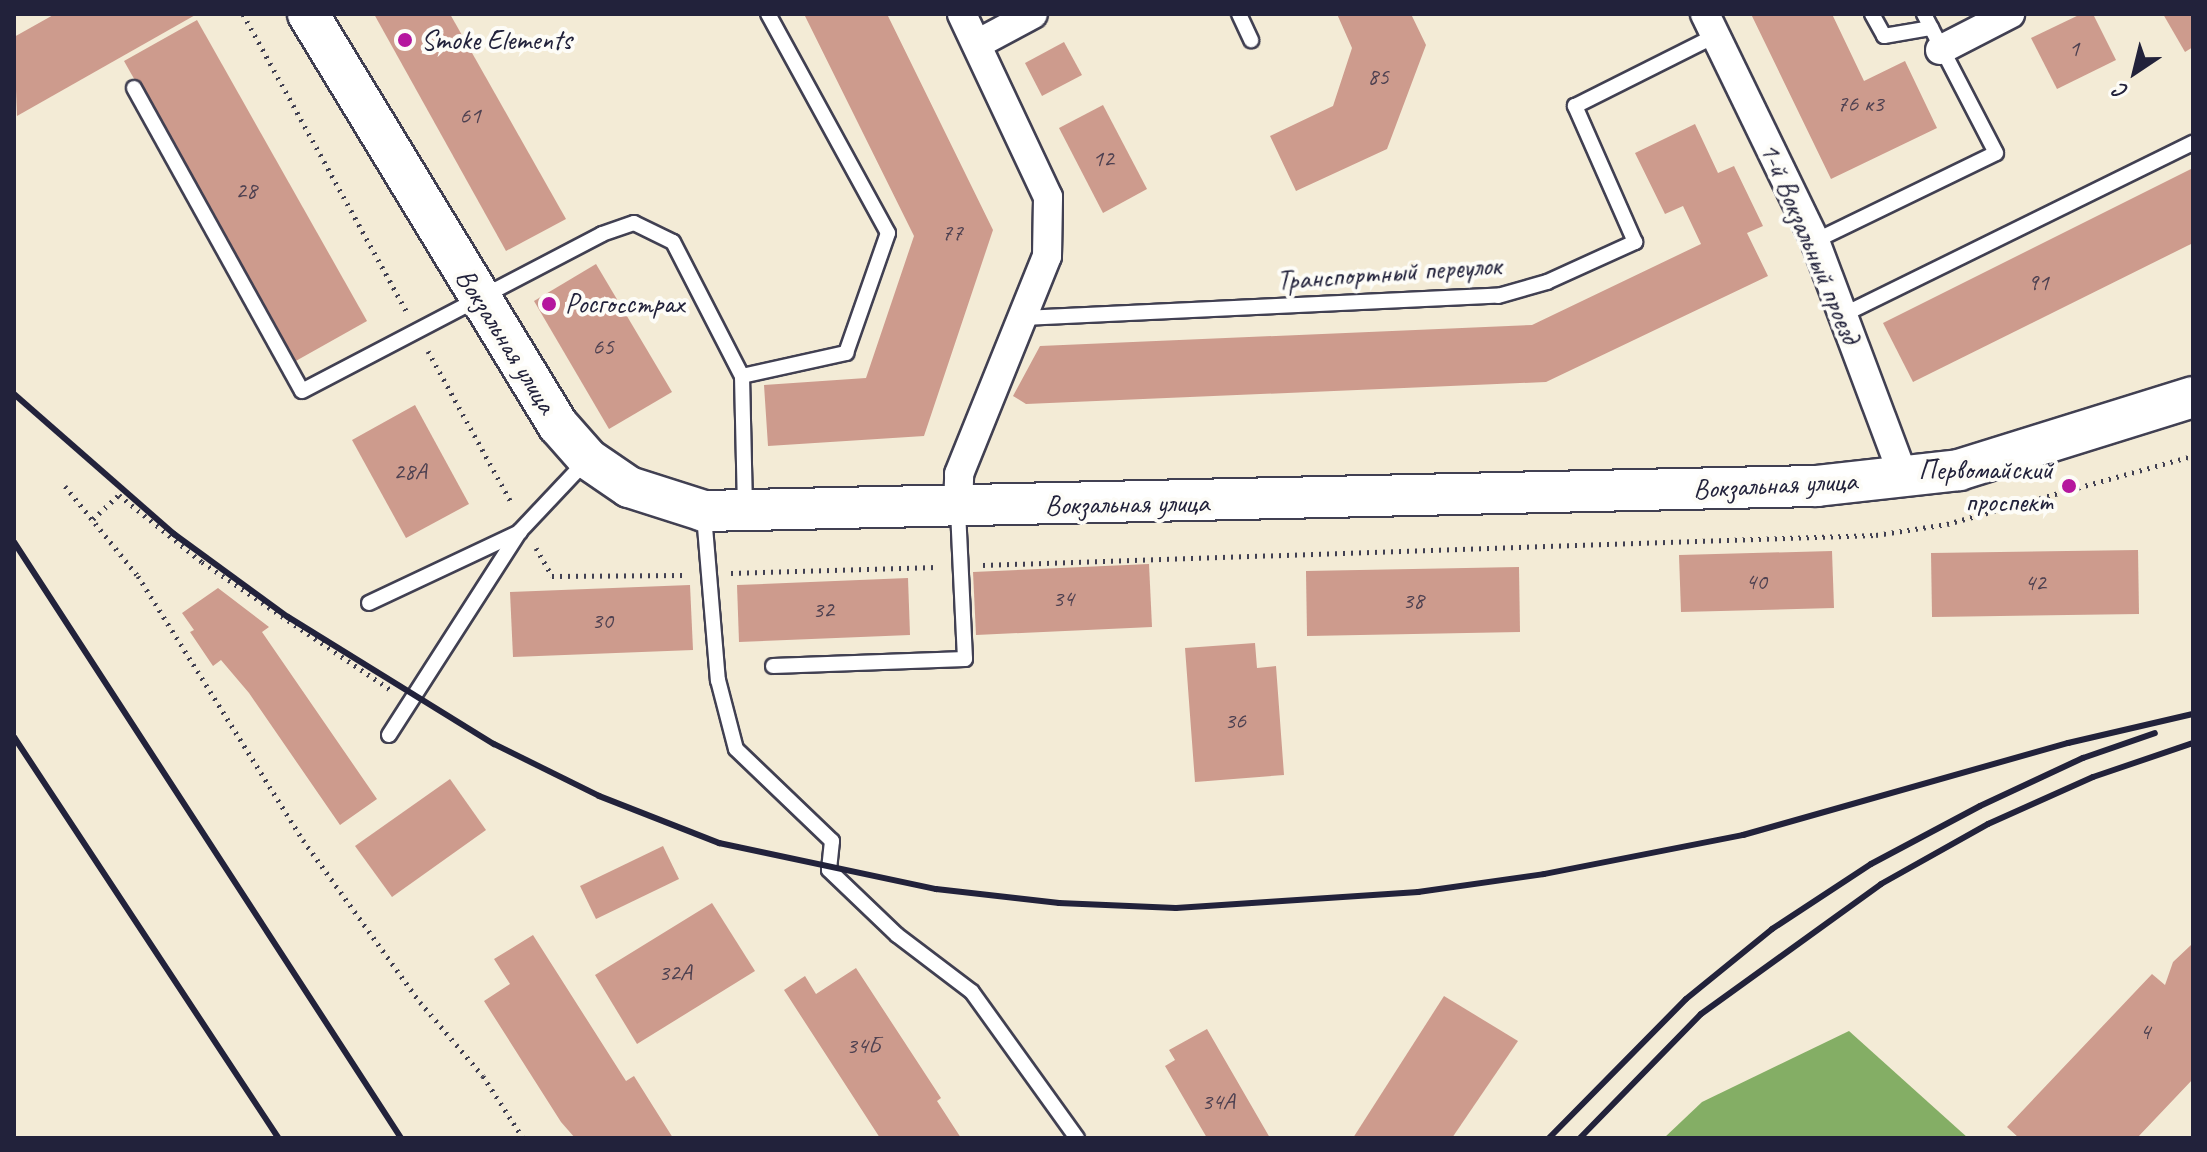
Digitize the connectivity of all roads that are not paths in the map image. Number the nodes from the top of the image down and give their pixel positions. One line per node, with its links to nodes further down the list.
1 (308, 14): 15 (main road, Вокзальная улица)
2 (768, 14): 18 (lane)
3 (962, 14): 11 (street)
4 (1033, 14): 11 (street)
5 (1239, 14): 10 (lane)
6 (1872, 14): 9 (lane)
7 (2010, 14): 9 (street)
8 (1710, 25): 14 (street, 1-й Вокзальный проезд); 17 (lane, Транспортный переулок)
9 (1932, 31): 14 (lane)
10 (1251, 40)
11 (979, 43): 17 (street)
12 (134, 88): 15 (lane)
13 (2193, 143): 16 (lane)
14 (1815, 241): 16 (street, 1-й Вокзальный проезд)
15 (480, 300): 18 (lane); 20 (main road, Вокзальная улица)
16 (1845, 314): 21 (street, 1-й Вокзальный проезд)
17 (1023, 318): 22 (street)
18 (742, 376): 24 (lane)
19 (2193, 397): 21 (main road, Вокзальная улица)
20 (588, 459): 23 (main road, Вокзальная улица); 25 (lane)
21 (1904, 478): 22 (main road, Вокзальная улица)
22 (958, 509): 24 (main road, Вокзальная улица); 27 (lane)
23 (704, 511): 24 (main road, Вокзальная улица); 29 (lane)
24 (745, 514)
25 (522, 529): 26 (lane); 28 (lane)
26 (369, 603)
27 (773, 666)
28 (389, 735)
29 (1077, 1138)

